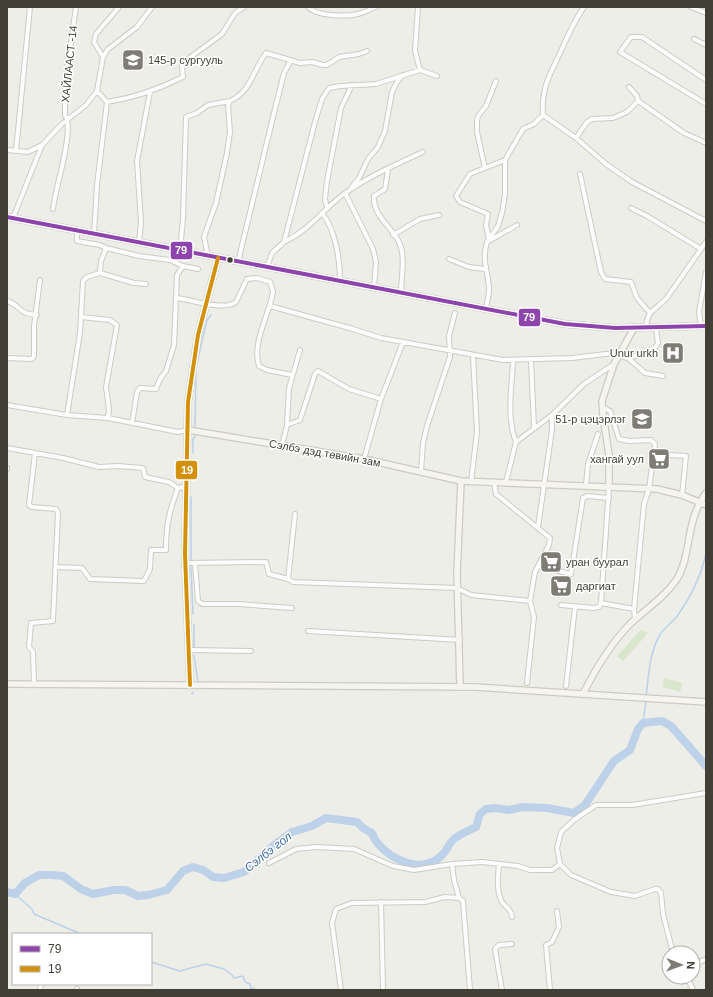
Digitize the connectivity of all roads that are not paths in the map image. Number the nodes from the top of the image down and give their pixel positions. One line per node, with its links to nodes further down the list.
1 (30, 7): 36 (street)
2 (76, 7): 31 (street, ХАЙЛААСТ -14)
3 (119, 7): 15 (street)
4 (152, 7): 15 (street)
5 (244, 7): 25 (street)
6 (308, 7): 7 (street)
7 (376, 7)
8 (418, 7): 17 (street)
9 (584, 7): 30 (street)
10 (691, 7): 11 (street)
11 (706, 13)
12 (694, 39): 13 (street)
13 (706, 45)
14 (367, 51): 16 (street)
15 (102, 57): 24 (street)
16 (291, 60): 26 (street); 64 (street)
17 (420, 70): 18 (street); 19 (street)
18 (403, 75): 22 (street); 42 (street)
19 (437, 76)
20 (706, 80): 29 (street)
21 (496, 81): 39 (street)
22 (352, 85): 43 (street); 55 (street)
23 (629, 87): 27 (street)
24 (97, 91): 28 (street); 31 (street)
25 (150, 92): 28 (street); 57 (street)
26 (230, 101): 60 (street); 61 (street)
27 (638, 101): 32 (street); 33 (street)
28 (107, 102): 52 (street)
29 (706, 104)
30 (543, 115): 32 (street); 38 (street)
31 (68, 119): 34 (street); 45 (street, ХАЙЛААСТ -14)
32 (576, 138): 49 (street)
33 (706, 143)
34 (42, 145): 36 (street); 48 (street)
35 (7, 150): 36 (street)
36 (16, 151)
37 (423, 152): 40 (street)
38 (505, 160): 39 (street); 54 (street)
39 (485, 168): 54 (street)
40 (388, 170): 42 (street); 53 (street)
41 (580, 174): 82 (street)
42 (346, 193): 43 (street); 74 (street)
43 (327, 208): 46 (street)
44 (631, 208): 59 (street)
45 (53, 209)
46 (322, 213): 55 (street); 72 (street)
47 (439, 215): 53 (street)
48 (10, 218): 51 (street)
49 (706, 221)
50 (517, 224): 54 (street)
51 (77, 232): 52 (street); 58 (street)
52 (94, 234): 57 (street)
53 (393, 235): 75 (street)
54 (488, 241): 68 (street)
55 (284, 242): 66 (street)
56 (706, 242): 59 (street)
57 (139, 243): 60 (street)
58 (106, 248): 65 (street); 70 (street)
59 (701, 249): 82 (street)
60 (180, 251): 61 (street)
61 (208, 256): 62 (street)
62 (218, 258): 64 (street); 78 (street)
63 (449, 260): 68 (street)
64 (238, 262): 66 (street)
65 (183, 266): 67 (street); 76 (street)
66 (267, 267): 72 (street)
67 (198, 269)
68 (485, 269): 80 (street)
69 (706, 272): 85 (street)
70 (100, 273): 73 (street); 84 (street)
71 (40, 280): 83 (street)
72 (340, 281): 74 (street)
73 (146, 284)
74 (374, 288): 75 (street)
75 (401, 292): 80 (street)
76 (177, 298): 78 (street); 107 (street)
77 (7, 301): 83 (street)
78 (206, 304): 79 (street); 110 (street)
79 (270, 306): 89 (street); 99 (street)
80 (486, 309): 86 (street)
81 (455, 313): 91 (street)
82 (650, 313): 87 (street)
83 (36, 315): 94 (street)
84 (81, 317): 104 (street); 106 (street)
85 (703, 326): 88 (street)
86 (634, 328): 87 (street); 92 (street)
87 (646, 328): 88 (street)
88 (656, 328): 95 (street)
89 (403, 342): 91 (street); 101 (street)
90 (300, 350): 99 (street)
91 (451, 351): 93 (street); 118 (street)
92 (619, 354): 95 (street); 96 (street); 98 (street)
93 (474, 356): 97 (street); 120 (street)
94 (7, 358)
95 (629, 359): 100 (street)
96 (531, 360): 97 (street); 109 (street)
97 (513, 361): 112 (street)
98 (614, 364): 103 (street); 105 (street)
99 (292, 375): 108 (street)
100 (663, 376)
101 (381, 398): 108 (street); 117 (street)
102 (7, 405): 104 (street)
103 (602, 407): 116 (street); 126 (street)
104 (67, 415): 106 (street)
105 (552, 415): 109 (street); 123 (street)
106 (108, 418): 107 (street)
107 (132, 423): 110 (street)
108 (287, 425): 113 (street)
109 (534, 427): 112 (street)
110 (188, 430): 113 (street, Сэлбэ дэд төвийн зам); 125 (street)
111 (598, 434): 124 (street)
112 (516, 442): 122 (street)
113 (282, 446): 117 (street, Сэлбэ дэд төвийн зам)
114 (7, 448): 115 (street)
115 (36, 453): 127 (street); 138 (street)
116 (655, 454): 128 (street); 130 (street)
117 (364, 459): 118 (street, Сэлбэ дэд төвийн зам)
118 (421, 471): 119 (street, Сэлбэ дэд төвийн зам)
119 (461, 481): 120 (street, Сэлбэ дэд төвийн зам); 140 (street)
120 (471, 482): 121 (street, Сэлбэ дэд төвийн зам)
121 (494, 482): 122 (street, Сэлбэ дэд төвийн зам); 134 (street)
122 (506, 482): 123 (street, Сэлбэ дэд төвийн зам)
123 (543, 485): 124 (street, Сэлбэ дэд төвийн зам); 134 (street)
124 (586, 485): 126 (street, Сэлбэ дэд төвийн зам)
125 (187, 486): 127 (street); 135 (street)
126 (609, 487): 128 (street, Сэлбэ дэд төвийн зам); 131 (street)
127 (178, 488): 138 (street)
128 (649, 489): 130 (street, Сэлбэ дэд төвийн зам); 146 (street)
129 (706, 493): 132 (street)
130 (682, 495): 132 (street, Сэлбэ дэд төвийн зам)
131 (608, 498): 137 (street); 142 (street)
132 (704, 504): 147 (street)
133 (295, 514): 139 (street)
134 (538, 527): 137 (street)
135 (186, 563): 136 (street); 150 (street)
136 (195, 563): 139 (street); 145 (street)
137 (538, 566): 141 (street)
138 (56, 568): 154 (street)
139 (288, 579): 140 (street)
140 (457, 588): 141 (street); 149 (street)
141 (530, 601): 153 (street)
142 (601, 603): 144 (street); 146 (street)
143 (561, 605): 144 (street)
144 (575, 607): 156 (street)
145 (292, 608)
146 (634, 609): 147 (street)
147 (635, 619): 158 (street)
148 (308, 631): 149 (street)
149 (460, 640): 157 (street)
150 (189, 650): 151 (street); 155 (street)
151 (251, 651)
152 (7, 684): 154 (street)
153 (527, 684)
154 (34, 685): 155 (street)
155 (190, 685): 157 (street)
156 (566, 686)
157 (460, 687): 158 (street)
158 (583, 694): 159 (street)
159 (706, 702)
160 (706, 792): 164 (street)
161 (268, 862): 162 (street)
162 (452, 864): 163 (street); 165 (street)
163 (499, 864): 164 (street); 168 (street)
164 (560, 864): 170 (street)
165 (459, 898): 166 (street); 173 (street)
166 (381, 902): 171 (street); 172 (street)
167 (557, 911): 175 (street)
168 (512, 917)
169 (512, 944): 174 (street)
170 (671, 945)
171 (341, 990)
172 (383, 990)
173 (469, 990)
174 (502, 990)
175 (550, 990)

